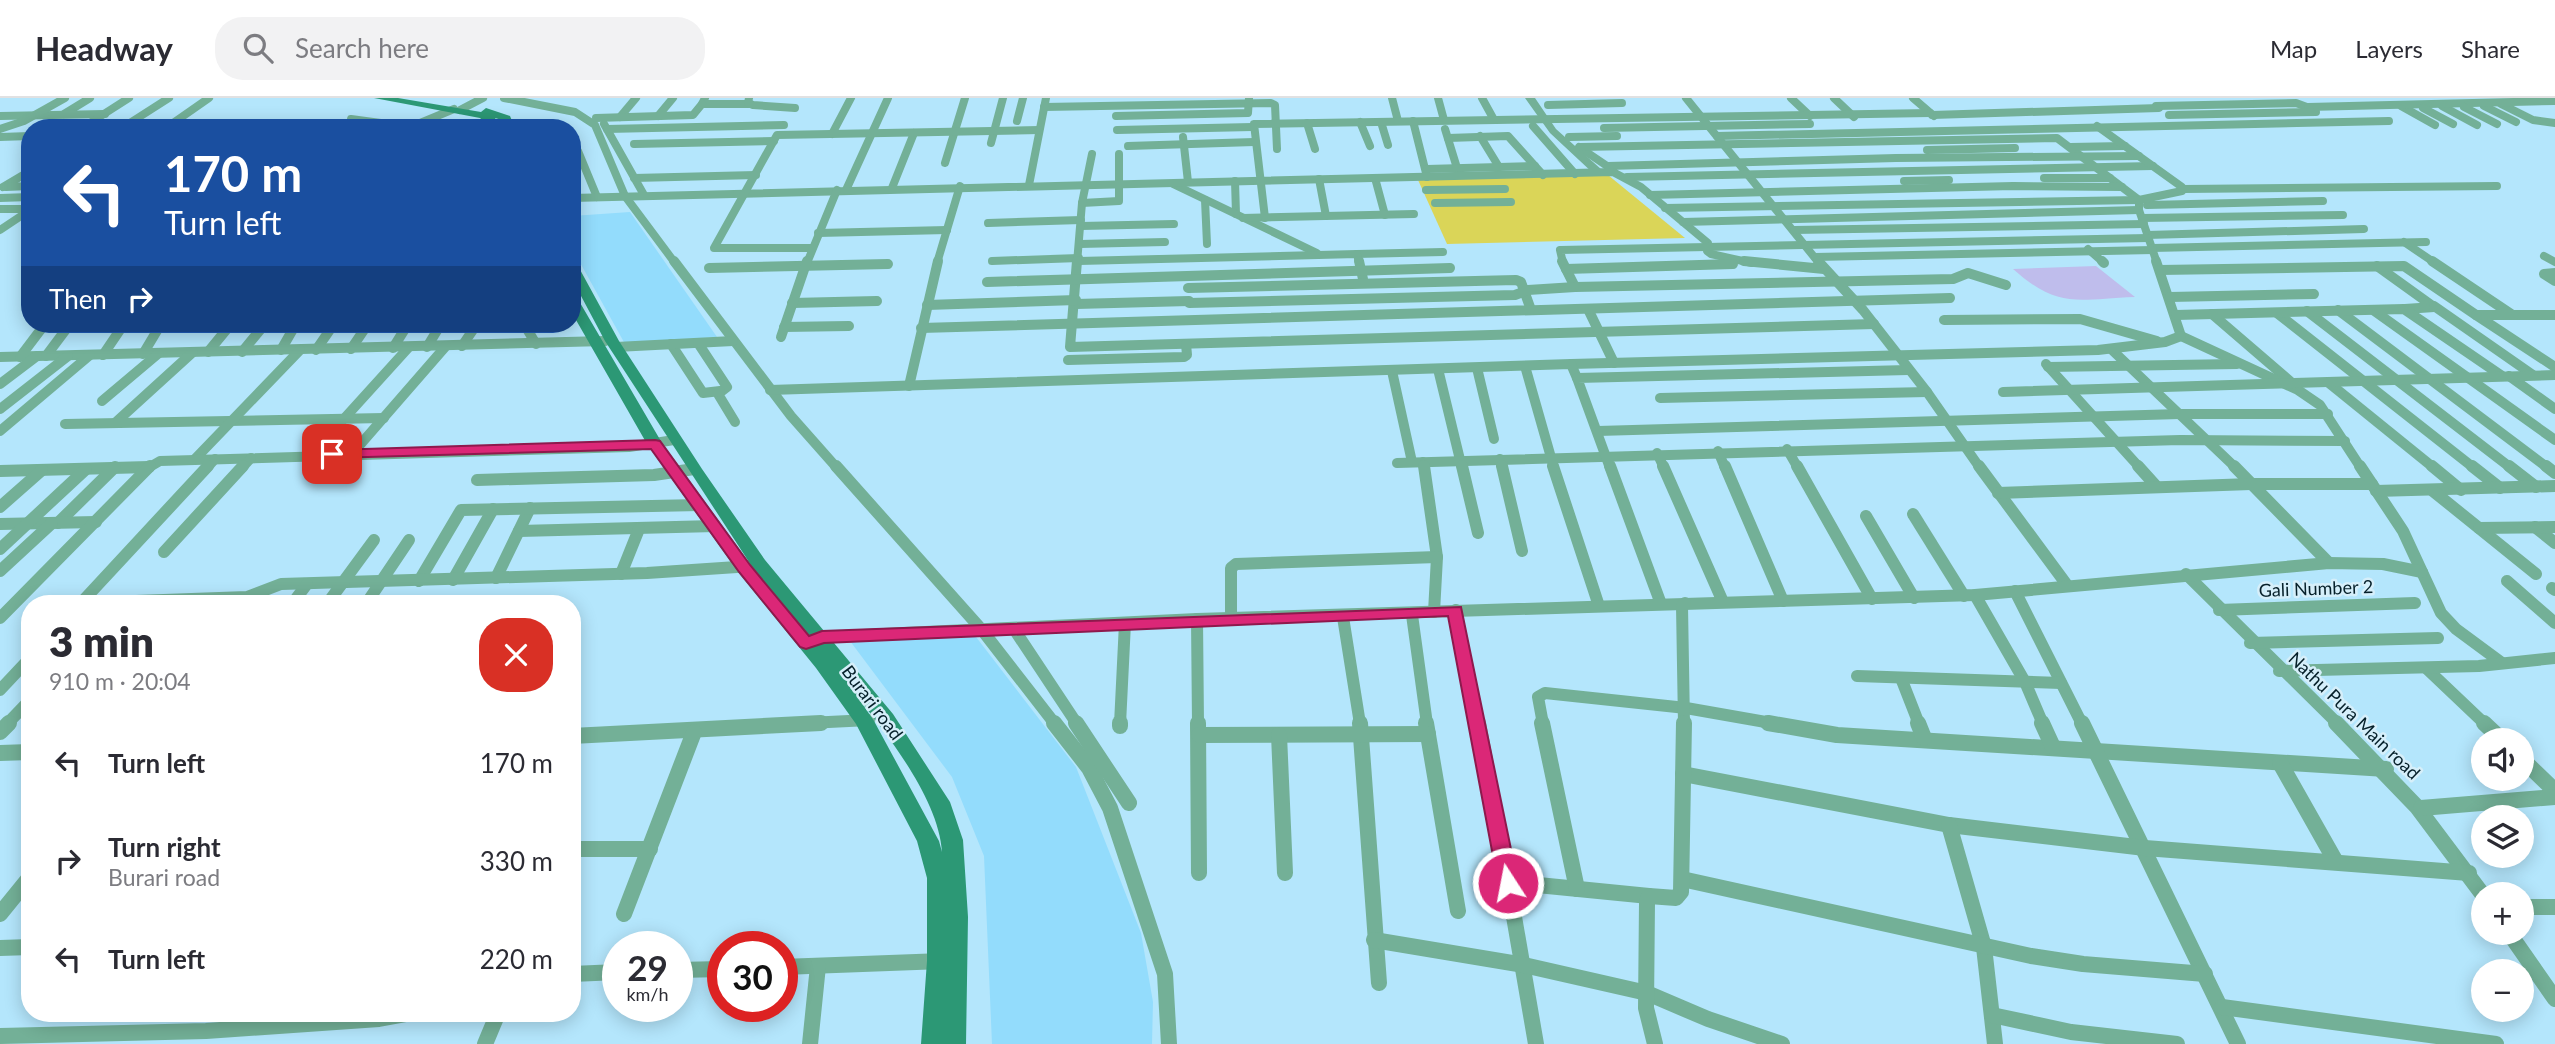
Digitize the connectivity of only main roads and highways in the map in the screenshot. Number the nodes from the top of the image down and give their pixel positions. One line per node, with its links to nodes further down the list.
1 (379, 98): 3 (main road)
2 (410, 98): 3 (main road)
3 (460, 109): 4 (main road); 5 (main road)
4 (490, 119)
5 (503, 119)
6 (581, 284): 8 (main road, Burari road)
7 (581, 312): 8 (main road, Burari road)
8 (608, 343): 9 (main road, Burari road); 9 (main road, Burari road)
9 (686, 471): 10 (main road, Burari road); 10 (main road, Burari road)
10 (752, 566): 11 (main road, Burari road)
11 (814, 640): 12 (main road, Burari road); 12 (main road, Burari road)
12 (948, 961): 13 (main road, Burari road); 14 (main road, Burari road)
13 (933, 1044)
14 (954, 1044)

